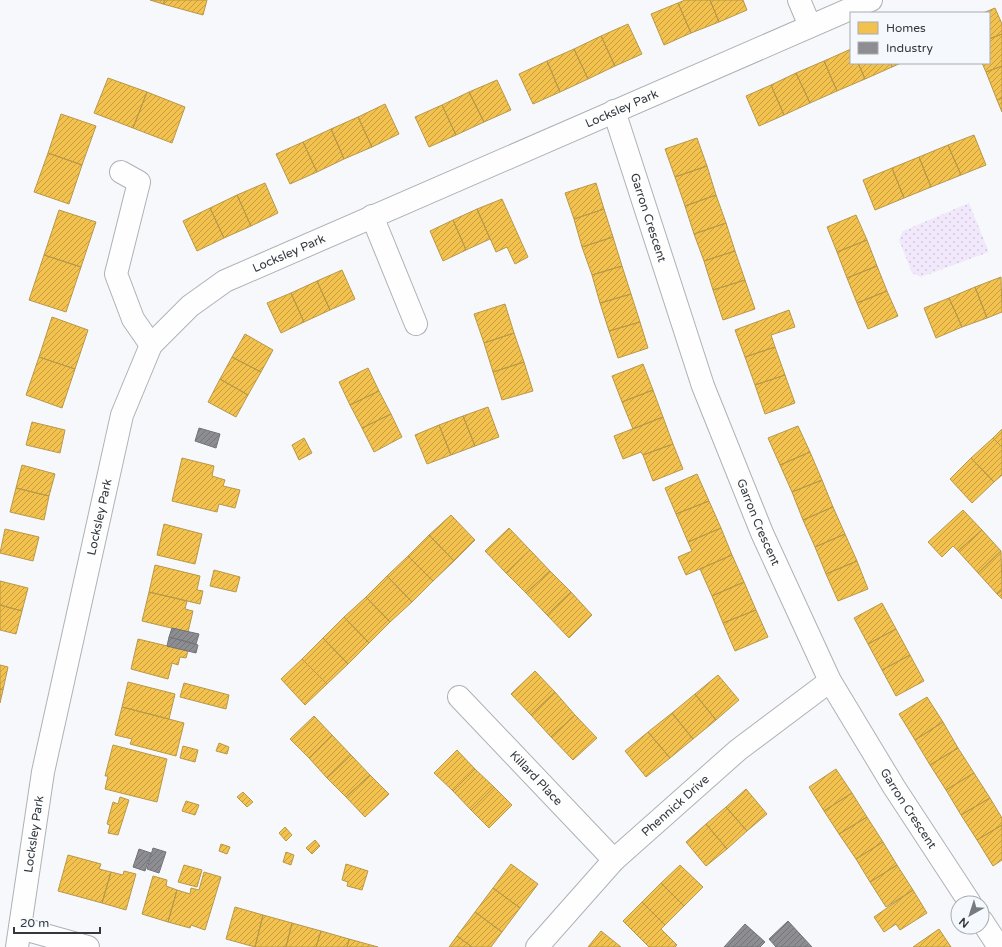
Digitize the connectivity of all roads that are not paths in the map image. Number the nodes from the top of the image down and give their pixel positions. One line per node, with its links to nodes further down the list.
1 (799, 0): 3 (street)
2 (871, 0): 3 (street, Locksley Park)
3 (810, 26): 4 (street, Locksley Park)
4 (614, 111): 6 (street, Locksley Park); 9 (street, Garron Crescent)
5 (121, 172): 8 (street)
6 (372, 216): 7 (street); 8 (street, Locksley Park)
7 (416, 324)
8 (151, 345): 14 (street, Locksley Park)
9 (830, 681): 11 (street, Phennick Drive); 12 (street, Garron Crescent)
10 (459, 696): 11 (street, Killard Place)
11 (614, 860): 16 (street, Phennick Drive)
12 (965, 895)
13 (990, 933): 17 (street)
14 (19, 938): 15 (street)
15 (88, 947)
16 (537, 947)
17 (999, 947)

